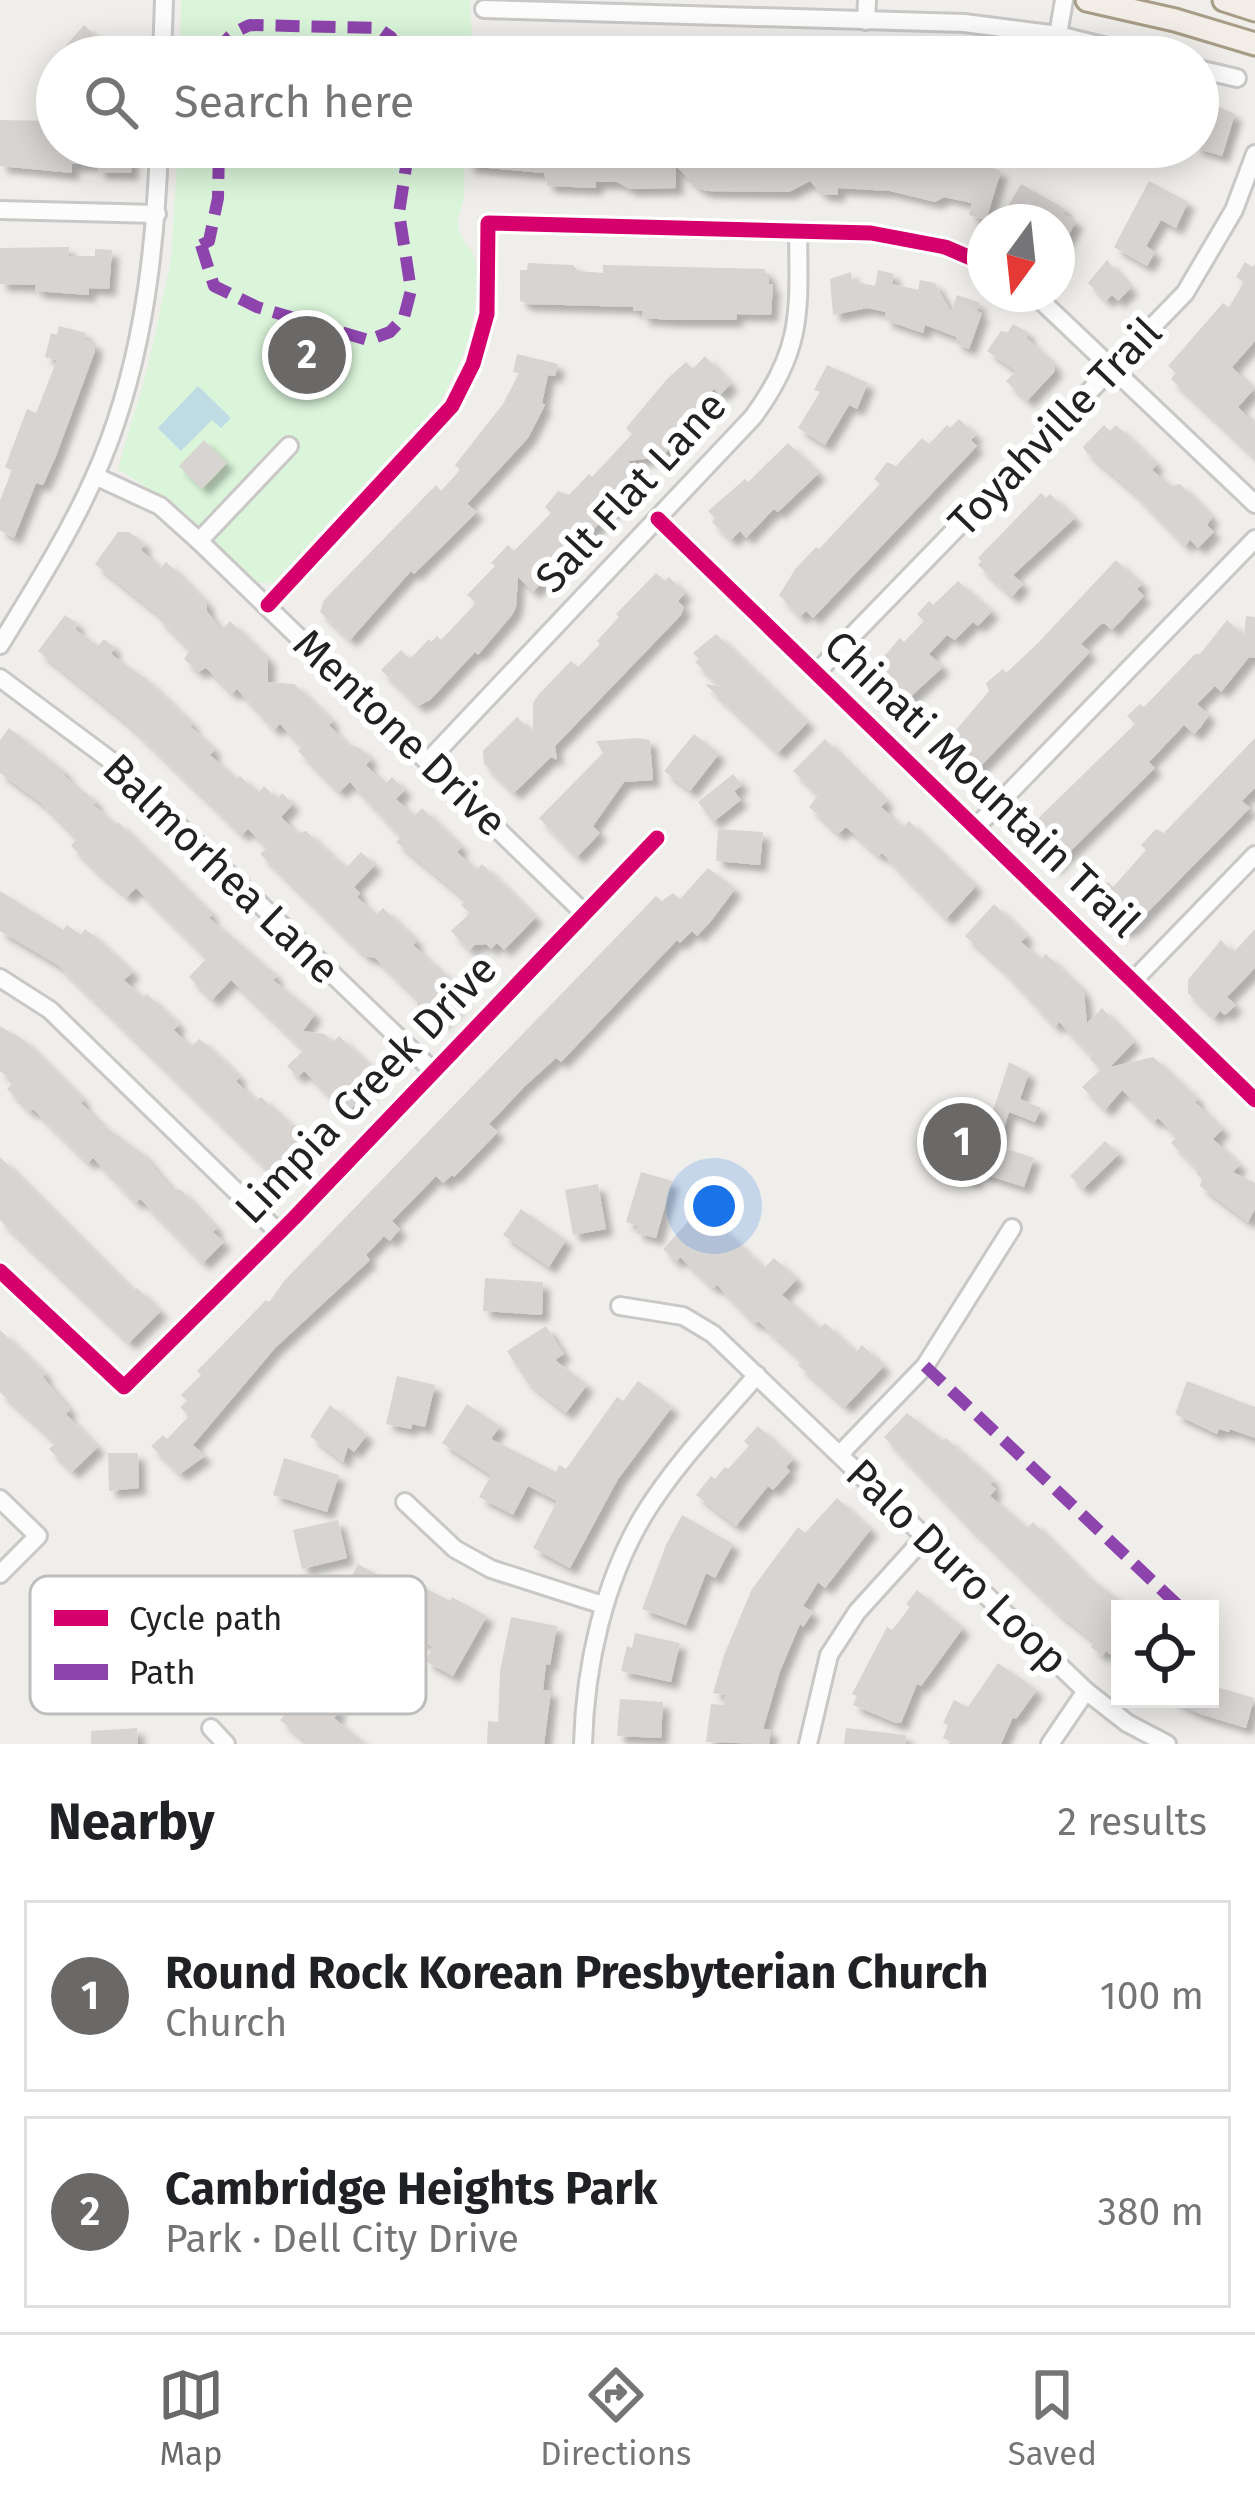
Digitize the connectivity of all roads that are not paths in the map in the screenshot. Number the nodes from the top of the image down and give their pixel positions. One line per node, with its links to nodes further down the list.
1 (164, 0): 11 (street)
2 (867, 0): 9 (street)
3 (1064, 0): 10 (street)
4 (1087, 0): 13 (main road)
5 (1224, 0): 8 (main road)
6 (664, 7): 7 (street); 9 (street)
7 (484, 9)
8 (1255, 10)
9 (866, 20): 10 (street)
10 (1058, 35): 12 (street)
11 (163, 36)
12 (1062, 36)
13 (1255, 44)
14 (1219, 74): 15 (street)
15 (1237, 79)
16 (1255, 154): 23 (street, Toyahville Trail)
17 (158, 168): 19 (street)
18 (0, 210): 19 (street)
19 (157, 214): 25 (street)
20 (798, 232): 21 (street); 27 (street, Salt Flat Lane); 30 (street)
21 (967, 258)
22 (1053, 312): 23 (street)
23 (1114, 369): 26 (street); 32 (street, Toyahville Trail)
24 (289, 446): 29 (street)
25 (95, 476): 29 (street, Mentone Drive); 31 (street)
26 (1255, 503)
27 (658, 519): 32 (street, Chinati Mountain Trail); 34 (street, Salt Flat Lane)
28 (1255, 538): 35 (street)
29 (199, 541): 30 (street, Mentone Drive)
30 (268, 605): 34 (street, Mentone Drive)
31 (0, 645)
32 (816, 673): 35 (street, Chinati Mountain Trail)
33 (0, 678): 41 (street, Balmorhea Lane)
34 (428, 760): 38 (street, Mentone Drive)
35 (975, 828): 40 (street, Chinati Mountain Trail)
36 (657, 838): 38 (street, Limpia Creek Drive)
37 (1255, 855): 40 (street)
38 (584, 913): 41 (street, Limpia Creek Drive)
39 (0, 978): 44 (street)
40 (1133, 982): 42 (street, Chinati Mountain Trail)
41 (432, 1070): 44 (street, Limpia Creek Drive)
42 (1255, 1100)
43 (1012, 1228): 48 (street)
44 (278, 1233): 45 (street, Limpia Creek Drive)
45 (0, 1271)
46 (620, 1306): 47 (street, Palo Duro Loop)
47 (757, 1376): 48 (street, Palo Duro Loop); 53 (street)
48 (840, 1454): 51 (street, Palo Duro Loop)
49 (0, 1499): 52 (street)
50 (405, 1502): 53 (street)
51 (925, 1537): 54 (street, Palo Duro Loop); 58 (street)
52 (0, 1574)
53 (603, 1605): 57 (street)
54 (1086, 1691): 59 (street); 60 (street, Palo Duro Loop)
55 (212, 1728): 56 (street)
56 (226, 1744)
57 (583, 1744)
58 (808, 1744)
59 (1050, 1744)
60 (1167, 1744)

